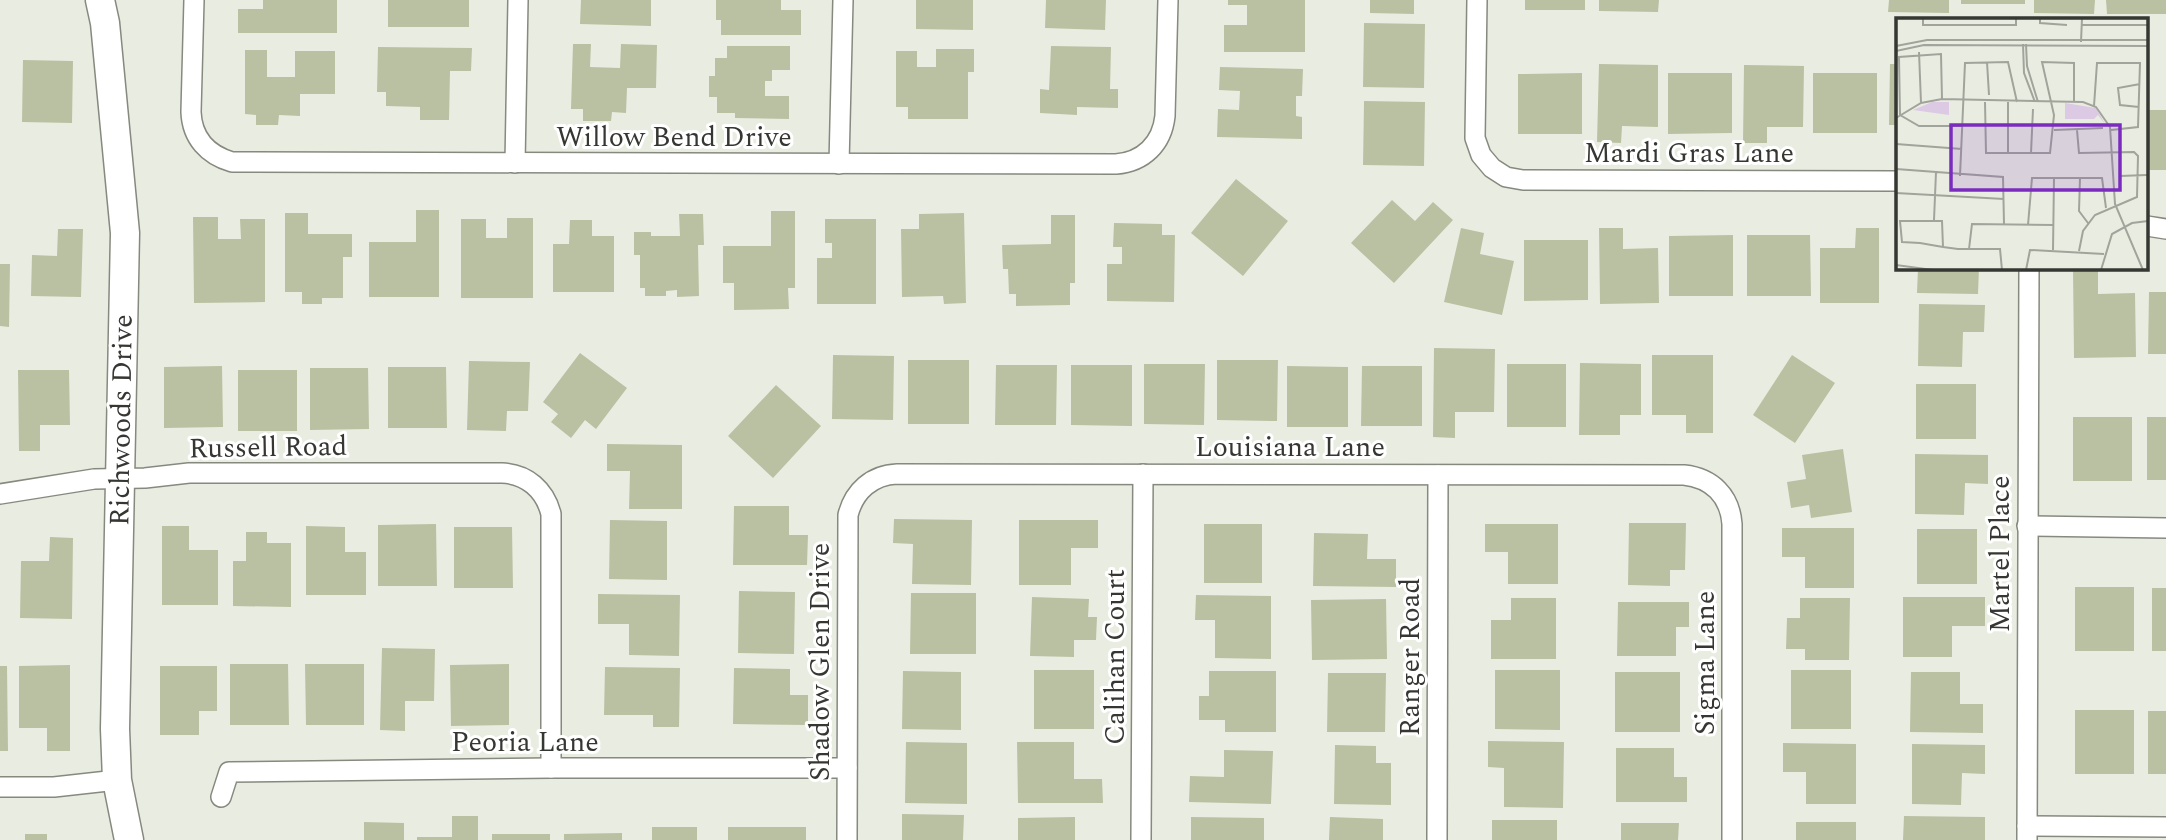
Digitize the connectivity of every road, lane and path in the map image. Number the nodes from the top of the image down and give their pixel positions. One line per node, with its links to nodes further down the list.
1 (100, 0): 15 (street, Richwoods Drive)
2 (194, 0): 7 (street, Willow Bend Drive)
3 (519, 0): 7 (street)
4 (843, 0): 8 (street)
5 (1168, 0): 8 (street, Willow Bend Drive)
6 (1477, 0): 9 (street, Mardi Gras Lane)
7 (514, 163): 8 (street, Willow Bend Drive)
8 (839, 164)
9 (1896, 181)
10 (2148, 226): 11 (street)
11 (2166, 229)
12 (2029, 270): 19 (street, Martel Place)
13 (1143, 474): 14 (street, Louisiana Lane); 16 (street, Louisiana Lane); 30 (street, Calihan Court)
14 (1438, 475): 17 (street, Louisiana Lane); 31 (street, Ranger Road)
15 (118, 479): 18 (street, Russell Road); 21 (street, Russell Road); 23 (street, Richwoods Drive)
16 (862, 488): 22 (street, Shadow Glen Drive)
17 (1718, 489): 32 (street, Sigma Lane)
18 (0, 494)
19 (2027, 526): 20 (street); 27 (street, Martel Place)
20 (2166, 528)
21 (551, 768): 22 (street, Peoria Lane); 25 (street, Peoria Lane)
22 (847, 768): 29 (street, Shadow Glen Drive)
23 (117, 780): 24 (street); 28 (street, Richwoods Drive)
24 (0, 787)
25 (220, 797)
26 (2166, 827): 27 (street)
27 (2027, 833)
28 (129, 840)
29 (847, 840)
30 (1141, 840)
31 (1437, 840)
32 (1732, 840)

